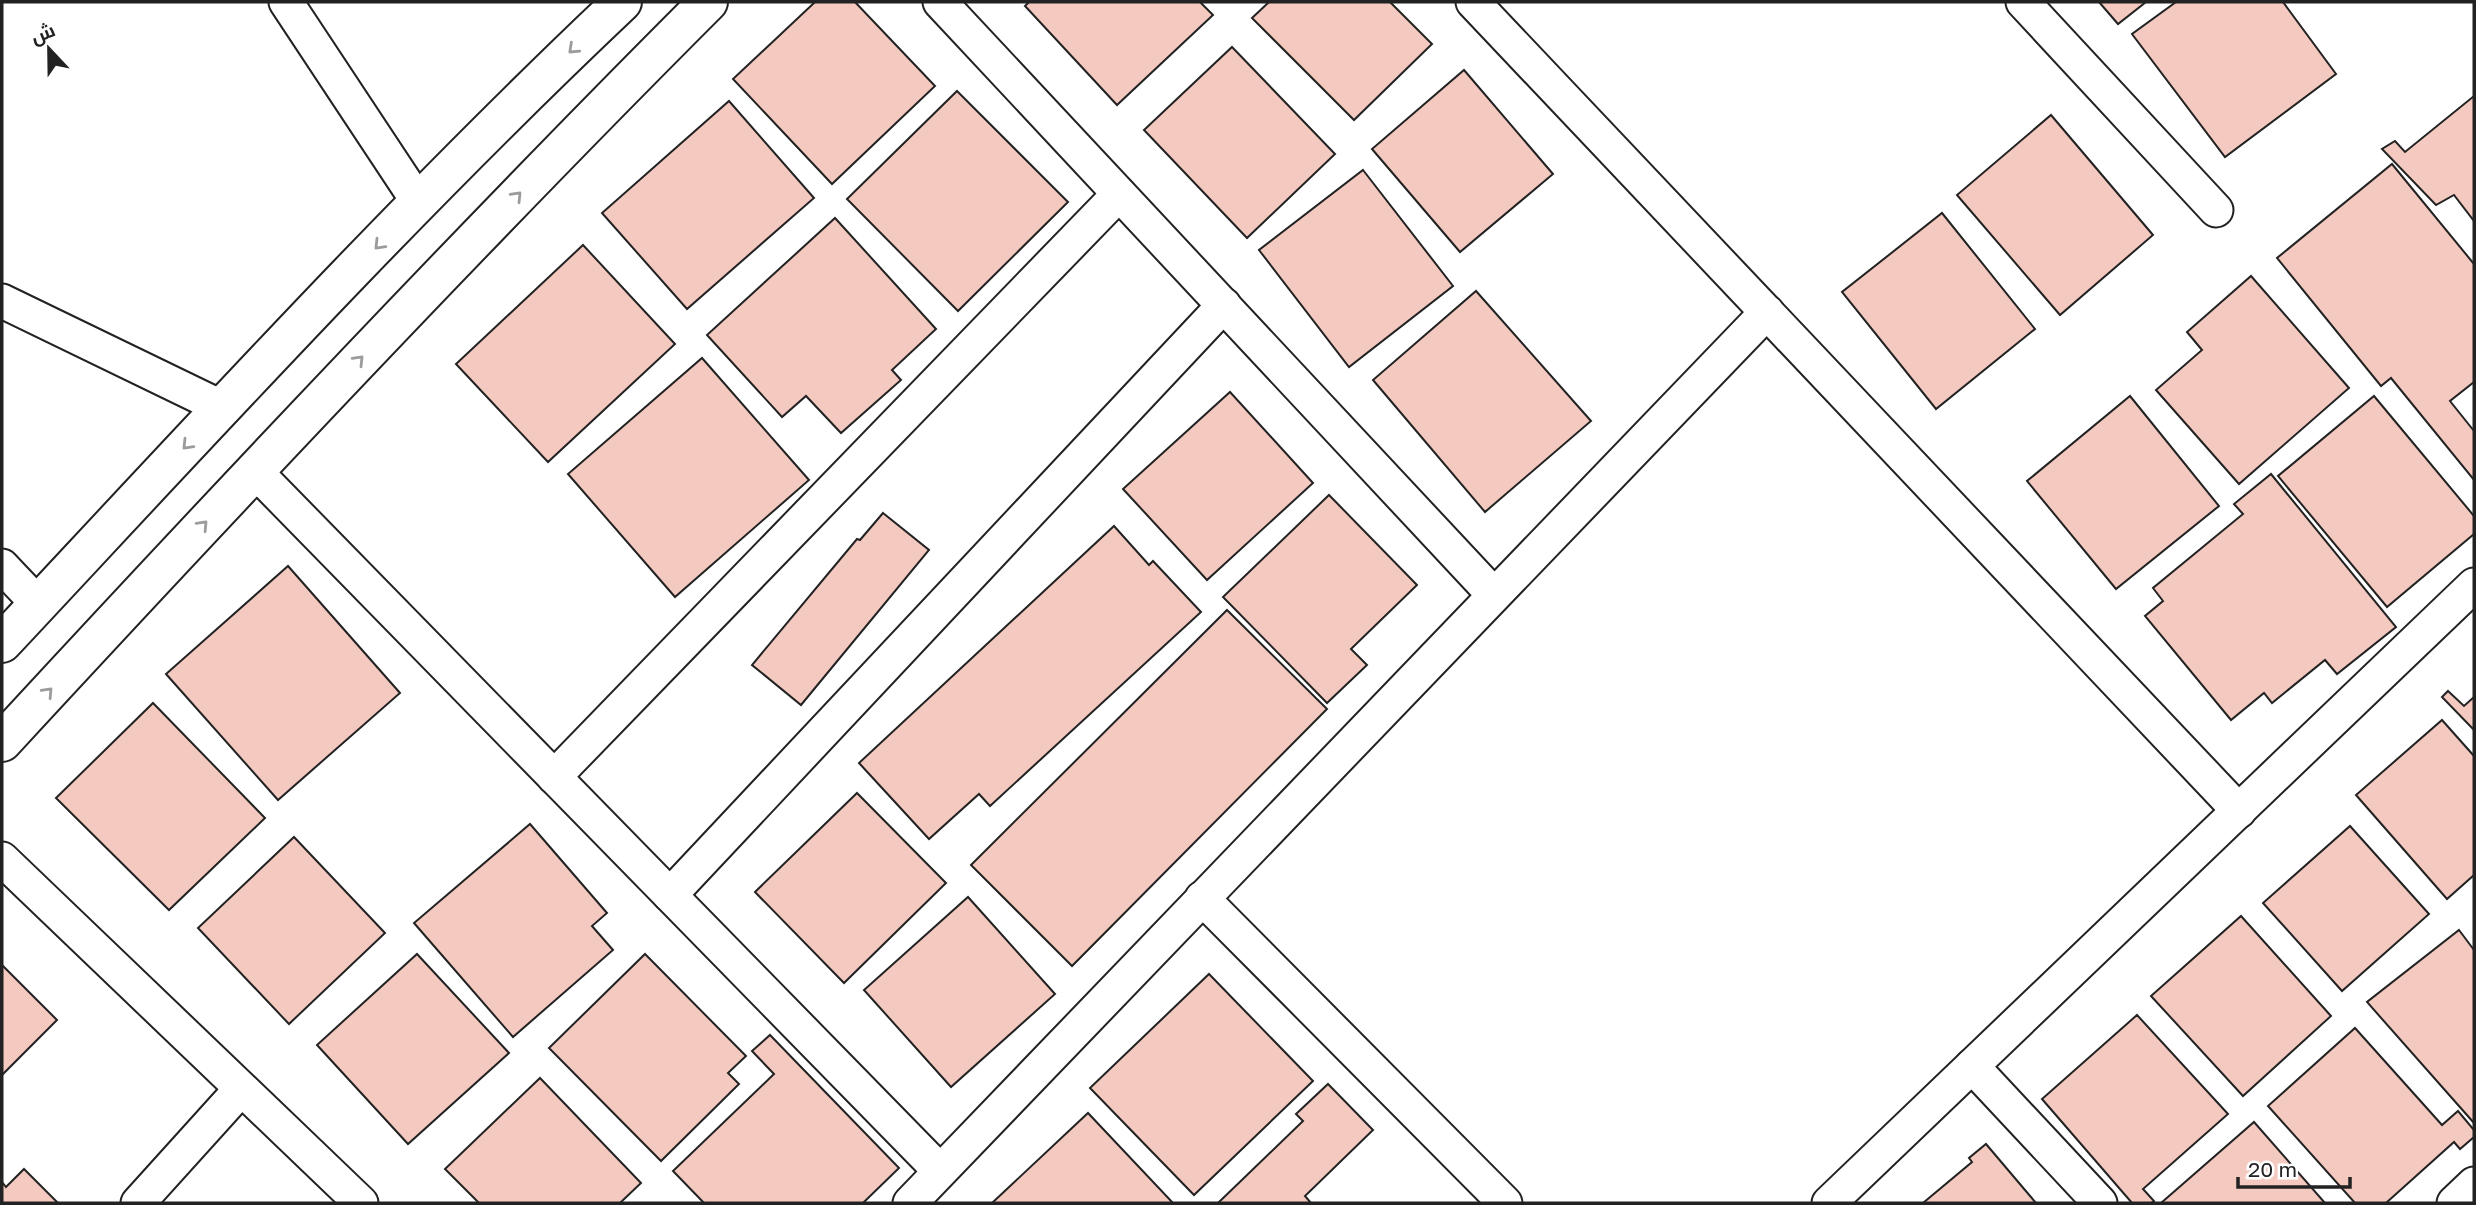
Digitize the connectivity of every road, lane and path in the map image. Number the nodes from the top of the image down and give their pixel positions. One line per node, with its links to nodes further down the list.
1 (286, 2): 8 (street)
2 (622, 2): 8 (main road, one-way to 8)
3 (709, 2): 14 (main road, one-way to 3)
4 (940, 2): 7 (street)
5 (1473, 2): 12 (street)
6 (2023, 2): 9 (street)
7 (1119, 194): 11 (street); 21 (street)
8 (419, 203): 13 (main road, one-way to 13)
9 (2216, 210)
10 (2, 301): 13 (street)
11 (1223, 305): 17 (street); 24 (street)
12 (1768, 312): 17 (street); 22 (street)
13 (222, 408): 18 (main road, one-way to 18)
14 (254, 470): 20 (main road, one-way to 14); 21 (street)
15 (2, 566): 18 (street)
16 (2474, 585): 22 (street)
17 (1494, 595): 25 (street)
18 (38, 604): 19 (main road)
19 (2, 643)
20 (2, 742)
21 (554, 777): 24 (street)
22 (2239, 811): 26 (street)
23 (2, 859): 27 (street)
24 (670, 895): 28 (street)
25 (1202, 898): 28 (street); 30 (street)
26 (1972, 1066): 34 (street); 35 (street)
27 (241, 1089): 31 (street); 32 (street)
28 (940, 1171): 33 (street)
29 (2474, 1184): 36 (street)
30 (1497, 1200)
31 (138, 1203)
32 (360, 1203)
33 (910, 1203)
34 (1829, 1203)
35 (2100, 1203)
36 (2454, 1203)

